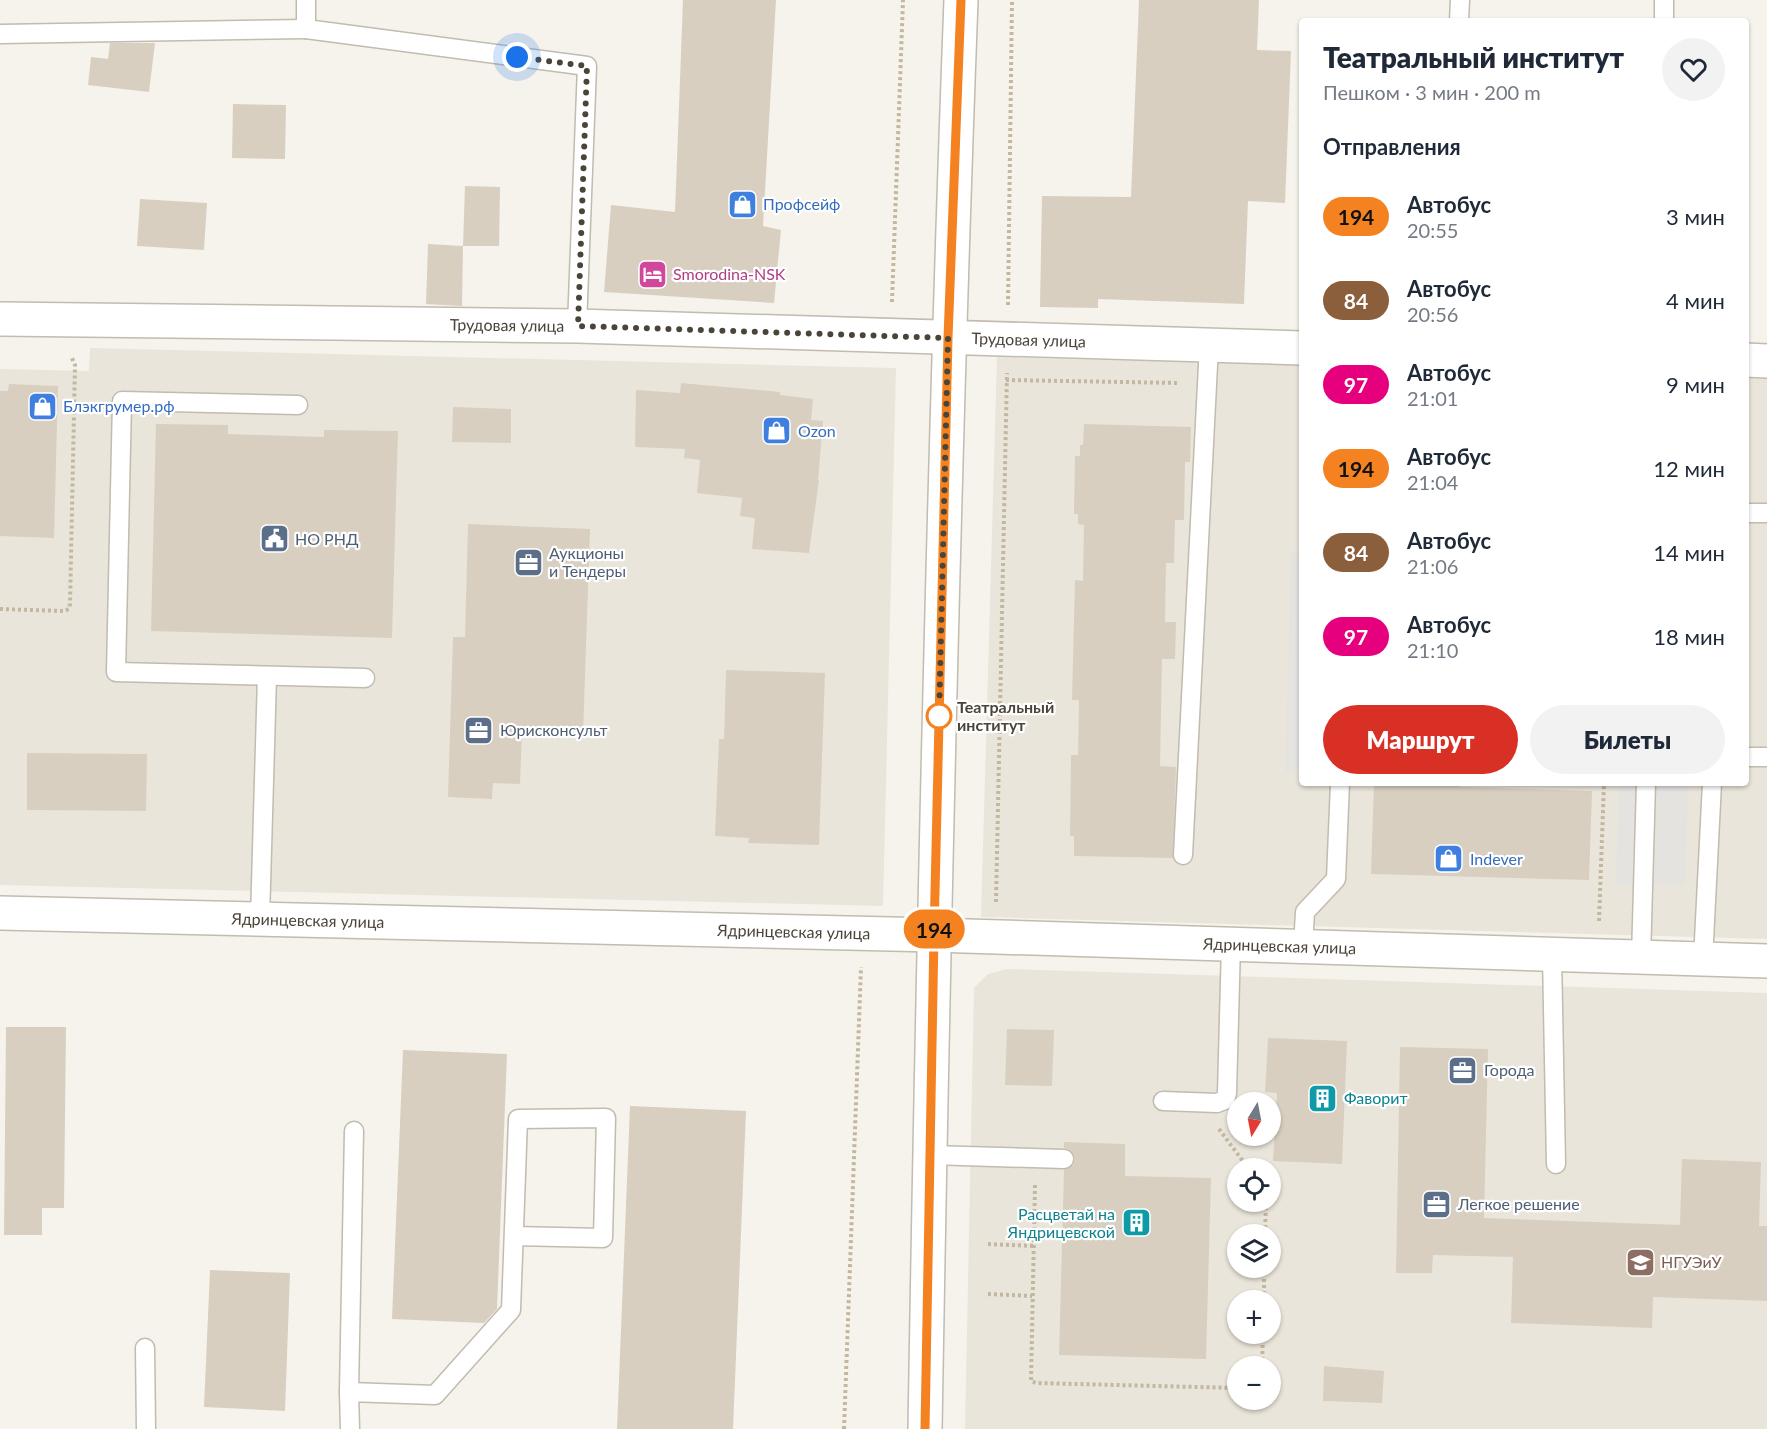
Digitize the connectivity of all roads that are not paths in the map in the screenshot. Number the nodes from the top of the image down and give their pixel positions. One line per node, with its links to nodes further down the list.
1 (306, 0): 7 (lane)
2 (961, 0): 11 (street)
3 (1460, 0): 5 (lane)
4 (1664, 0): 6 (lane)
5 (1459, 18)
6 (1664, 18)
7 (306, 29): 8 (lane); 10 (lane)
8 (0, 34)
9 (0, 319): 10 (street, Трудовая улица)
10 (578, 326): 11 (street, Трудовая улица)
11 (948, 338): 12 (street, Трудовая улица); 29 (street)
12 (1209, 345): 13 (street, Трудовая улица); 26 (lane)
13 (1299, 348)
14 (1749, 360): 15 (street)
15 (1767, 361)
16 (298, 405): 19 (lane)
17 (1749, 513): 18 (lane)
18 (1767, 513)
19 (267, 676): 20 (lane); 28 (lane)
20 (365, 678)
21 (1749, 757): 22 (lane)
22 (1767, 757)
23 (1340, 786): 31 (lane)
24 (1646, 786): 33 (lane)
25 (1712, 786): 34 (lane)
26 (1183, 855)
27 (0, 913): 28 (street, Ядринцевская улица)
28 (260, 919): 29 (street, Ядринцевская улица)
29 (934, 935): 30 (street, Ядринцевская улица); 38 (street)
30 (1231, 944): 31 (street, Ядринцевская улица); 36 (lane)
31 (1303, 947): 32 (street, Ядринцевская улица)
32 (1552, 955): 33 (street, Ядринцевская улица); 40 (lane)
33 (1641, 958): 34 (street, Ядринцевская улица)
34 (1703, 960): 35 (street, Ядринцевская улица)
35 (1767, 961)
36 (1163, 1101)
37 (354, 1131): 43 (lane)
38 (930, 1155): 39 (lane); 46 (street)
39 (1064, 1159)
40 (1556, 1164)
41 (514, 1236): 41 (lane); 43 (lane)
42 (145, 1348): 44 (lane)
43 (349, 1392): 45 (lane)
44 (146, 1429)
45 (350, 1429)
46 (925, 1429)

